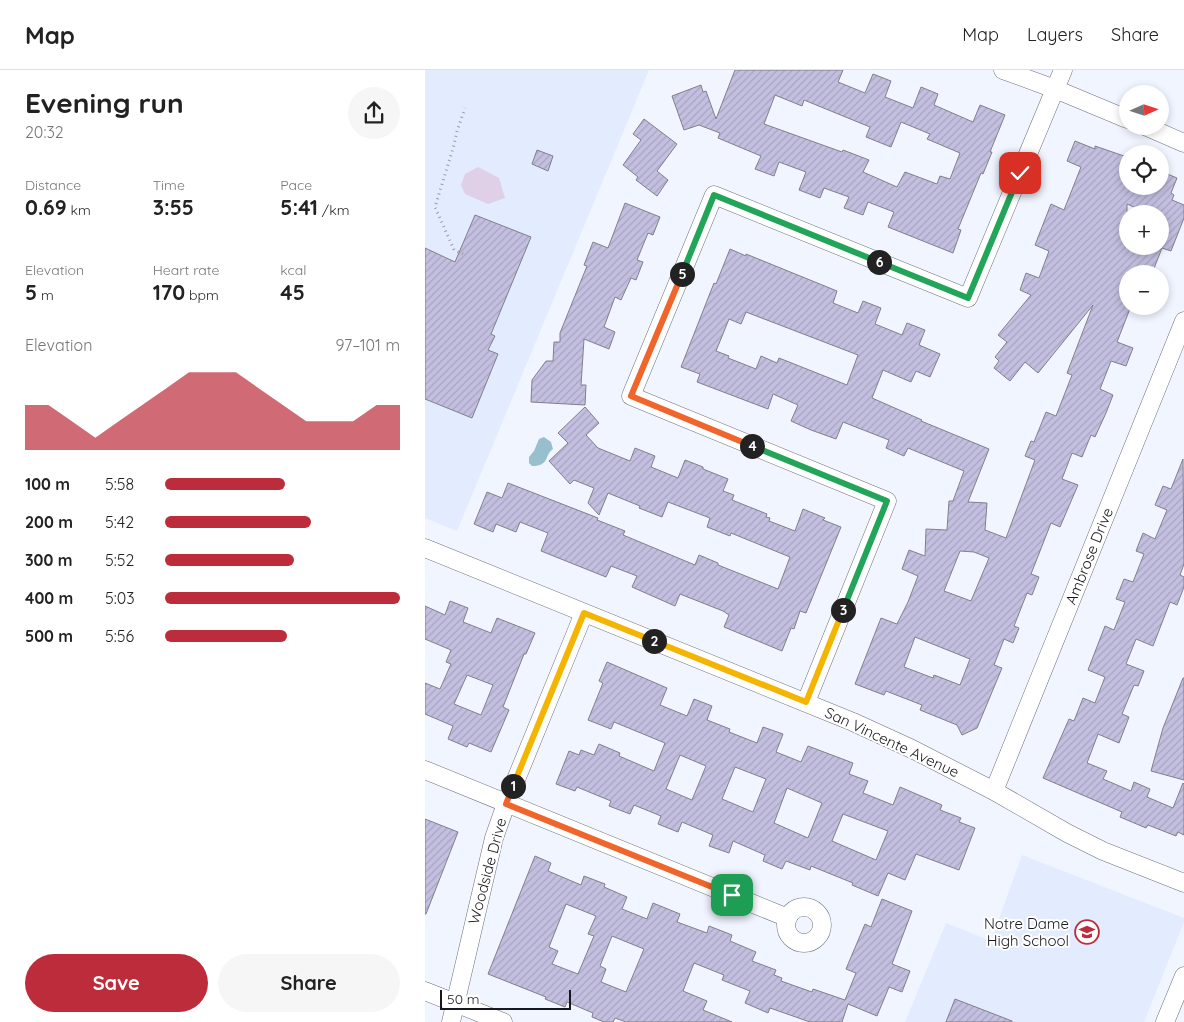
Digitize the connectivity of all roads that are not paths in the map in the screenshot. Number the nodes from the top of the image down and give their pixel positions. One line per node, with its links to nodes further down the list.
1 (1003, 70): 3 (street)
2 (1063, 70): 3 (street)
3 (1055, 89): 4 (street); 10 (street)
4 (1119, 116)
5 (1166, 135): 6 (street)
6 (1184, 143)
7 (1184, 321): 12 (street, Ambrose Drive)
8 (425, 548): 9 (street, San Vincente Avenue)
9 (584, 613): 10 (street, San Vincente Avenue); 13 (street, Woodside Drive)
10 (806, 702): 12 (street, San Vincente Avenue)
11 (425, 770): 13 (street)
12 (994, 791): 14 (street, San Vincente Avenue)
13 (506, 804): 15 (street); 18 (street, Woodside Drive)
14 (1184, 883)
15 (788, 918)
16 (1184, 976): 21 (street)
17 (425, 991): 18 (street)
18 (454, 1002): 19 (street, Woodside Drive); 20 (street)
19 (451, 1022)
20 (503, 1022)
21 (1165, 1022)

